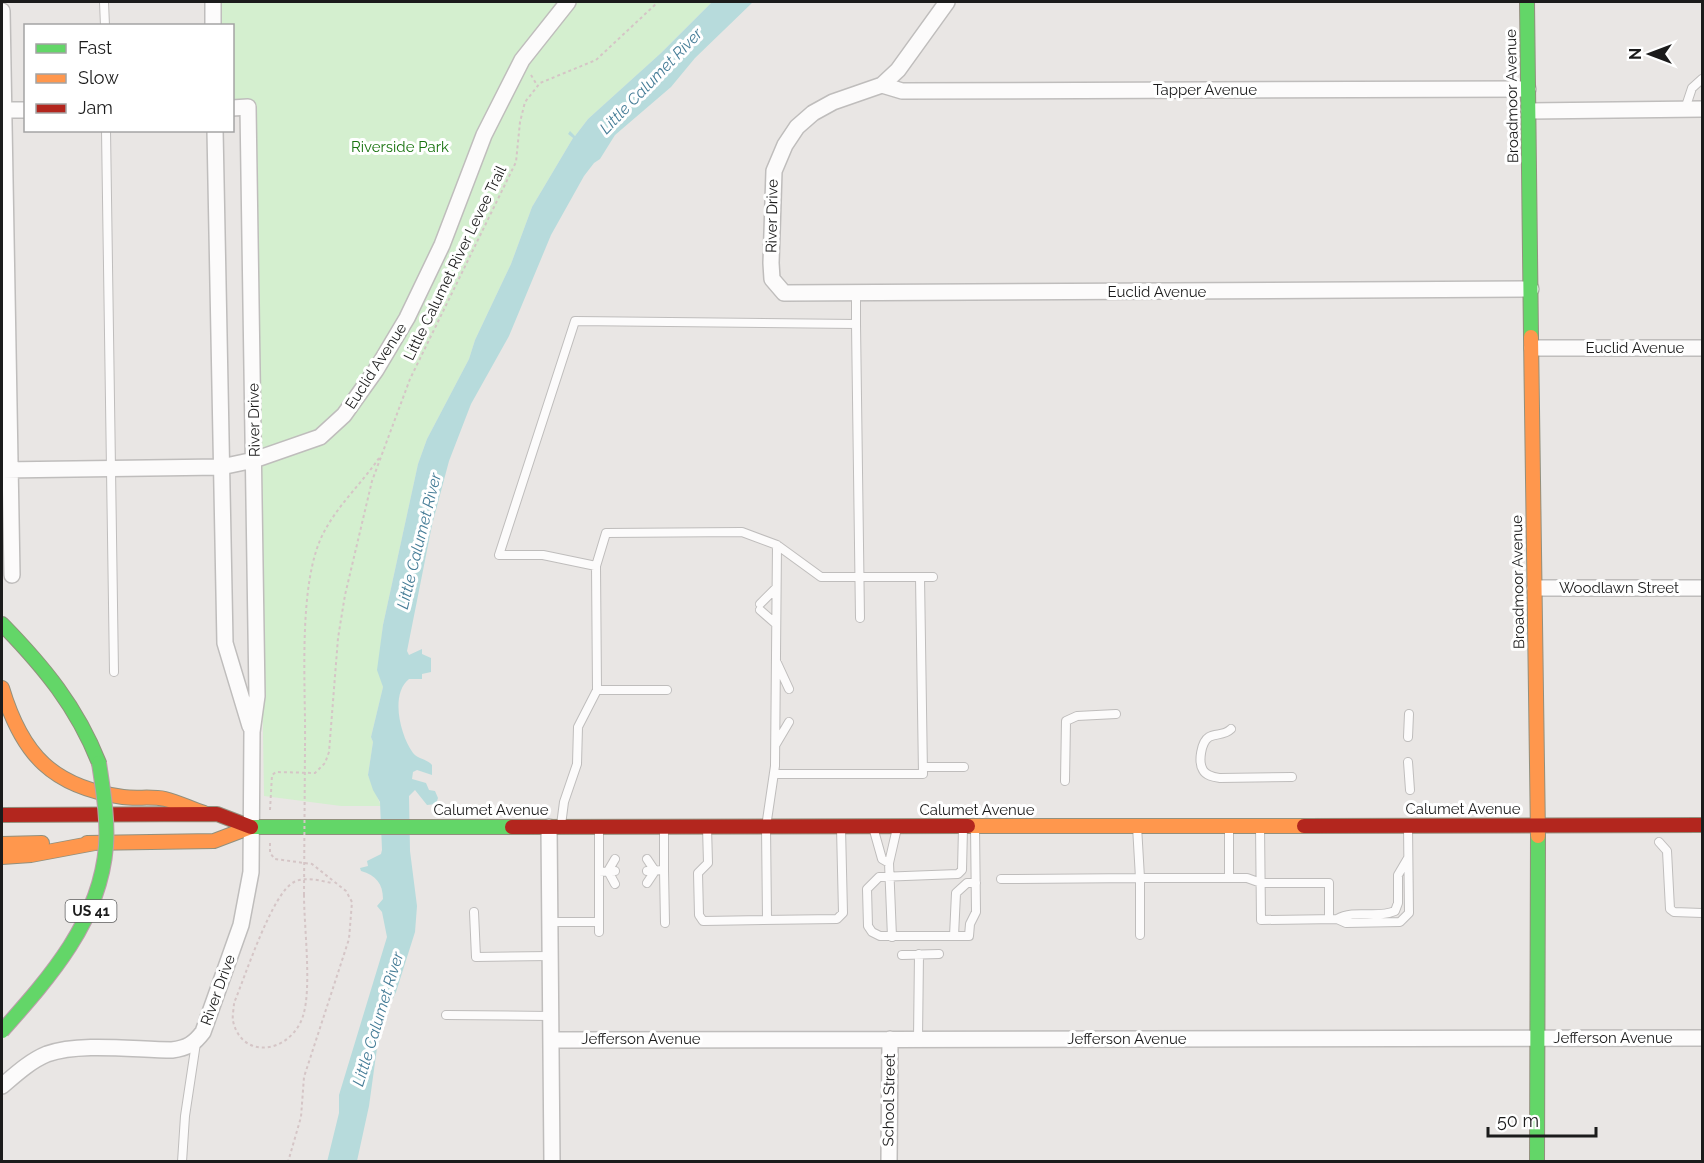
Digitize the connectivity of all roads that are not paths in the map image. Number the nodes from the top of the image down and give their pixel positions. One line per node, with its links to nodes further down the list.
1 (104, 2): 7 (lane)
2 (213, 2): 8 (street)
3 (568, 2): 26 (street, Euclid Avenue)
4 (947, 2): 10 (street, River Drive)
5 (1527, 2): 11 (main road, Broadmoor Avenue)
6 (2, 11): 15 (street)
7 (105, 24)
8 (213, 24)
9 (1702, 79): 13 (lane)
10 (882, 85): 11 (street, Tapper Avenue); 21 (street, River Drive)
11 (1528, 89): 17 (main road, Broadmoor Avenue)
12 (240, 107): 26 (street, River Drive)
13 (1685, 109): 14 (street); 17 (street)
14 (1702, 109)
15 (3, 110): 16 (street); 29 (street)
16 (24, 110)
17 (1529, 111): 20 (main road, Broadmoor Avenue)
18 (106, 132): 28 (lane)
19 (215, 132): 27 (street, River Drive)
20 (1531, 289): 22 (street, Euclid Avenue); 24 (main road, Broadmoor Avenue)
21 (784, 293): 22 (street, Euclid Avenue)
22 (856, 294): 23 (lane)
23 (856, 324): 31 (lane); 33 (lane)
24 (1532, 348): 25 (street, Euclid Avenue); 37 (main road, Broadmoor Avenue)
25 (1702, 348)
26 (254, 460): 27 (street, Euclid Avenue); 52 (street, River Drive)
27 (221, 468): 28 (street, Euclid Avenue); 52 (street, River Drive)
28 (111, 469): 29 (street, Euclid Avenue); 43 (lane)
29 (5, 470): 32 (street)
30 (777, 545): 31 (lane); 33 (lane); 36 (lane)
31 (596, 566): 46 (lane)
32 (12, 575)
33 (860, 577): 34 (lane); 39 (lane)
34 (920, 577): 35 (lane); 57 (lane)
35 (933, 577)
36 (777, 588): 41 (lane); 41 (lane)
37 (1535, 588): 38 (street, Woodlawn Street); 73 (main road, Broadmoor Avenue)
38 (1702, 588)
39 (860, 618)
40 (2, 624): 116 (main road, US 41, bridge)
41 (776, 624): 42 (lane)
42 (776, 661): 45 (lane); 54 (lane)
43 (114, 672)
44 (2, 688): 62 (main road)
45 (789, 689)
46 (597, 690): 47 (lane); 75 (lane)
47 (667, 690)
48 (1116, 714): 60 (lane)
49 (1409, 714): 53 (lane)
50 (789, 722): 54 (lane)
51 (1231, 729): 59 (lane)
52 (252, 732): 74 (street, River Drive)
53 (1407, 737)
54 (776, 745): 58 (lane)
55 (1408, 762): 61 (lane)
56 (964, 767): 57 (lane)
57 (923, 768): 58 (lane)
58 (774, 774): 79 (lane)
59 (1292, 777)
60 (1065, 780)
61 (1410, 790)
62 (204, 813): 63 (main road, Calumet Avenue); 74 (main road, Calumet Avenue)
63 (2, 815)
64 (1702, 825): 73 (main road, Calumet Avenue)
65 (841, 826): 66 (main road, Calumet Avenue); 79 (main road, Calumet Avenue); 102 (lane)
66 (873, 826): 67 (main road, Calumet Avenue); 87 (lane)
67 (898, 826): 68 (main road, Calumet Avenue); 87 (lane)
68 (969, 826): 69 (main road, Calumet Avenue); 91 (lane); 95 (lane)
69 (1137, 826): 70 (main road, Calumet Avenue); 92 (lane)
70 (1229, 826): 71 (main road, Calumet Avenue); 93 (lane)
71 (1260, 826): 72 (main road, Calumet Avenue); 96 (lane)
72 (1408, 826): 73 (main road, Calumet Avenue); 84 (lane)
73 (1538, 826): 117 (main road, Broadmoor Avenue)
74 (251, 827): 75 (main road, Calumet Avenue); 82 (main road, Calumet Avenue); 122 (street, River Drive)
75 (555, 827): 76 (main road, Calumet Avenue); 103 (street)
76 (599, 827): 77 (main road, Calumet Avenue); 89 (lane)
77 (664, 827): 78 (main road, Calumet Avenue); 88 (lane)
78 (707, 827): 79 (main road, Calumet Avenue); 102 (lane)
79 (766, 827): 102 (lane)
80 (1659, 842): 100 (lane)
81 (2, 843): 82 (main road, Calumet Avenue)
82 (95, 843): 83 (main road)
83 (2, 857)
84 (1408, 858): 101 (lane); 101 (lane)
85 (615, 859): 89 (lane)
86 (647, 859): 90 (lane)
87 (889, 863): 91 (lane)
88 (664, 870): 90 (lane); 105 (lane)
89 (607, 871): 97 (lane); 104 (lane)
90 (651, 871): 98 (lane)
91 (891, 876): 109 (lane); 109 (lane)
92 (1140, 878): 93 (lane); 94 (lane); 107 (lane)
93 (1229, 878): 96 (lane)
94 (1001, 879)
95 (976, 883): 108 (lane); 108 (lane)
96 (1261, 883): 101 (lane); 101 (lane)
97 (615, 884)
98 (647, 884)
99 (474, 912): 113 (lane)
100 (1702, 913)
101 (1333, 919)
102 (767, 920)
103 (550, 922): 104 (lane); 113 (street)
104 (599, 922): 106 (lane)
105 (665, 923)
106 (599, 932)
107 (1140, 935)
108 (954, 936): 109 (lane)
109 (892, 937)
110 (919, 954): 111 (lane); 112 (lane); 120 (lane)
111 (939, 954)
112 (902, 955)
113 (550, 956): 115 (street)
114 (446, 1015): 115 (lane)
115 (550, 1016): 121 (street)
116 (2, 1031)
117 (1537, 1038): 118 (street, Jefferson Avenue); 120 (street, Jefferson Avenue); 127 (main road, Broadmoor Avenue)
118 (1702, 1038)
119 (890, 1039): 120 (street, Jefferson Avenue); 121 (street, Jefferson Avenue); 126 (street, School Street)
120 (918, 1039)
121 (551, 1040): 125 (street)
122 (196, 1042): 123 (street, River Drive); 124 (lane)
123 (2, 1086)
124 (182, 1161)
125 (552, 1161)
126 (889, 1161)
127 (1537, 1161)

